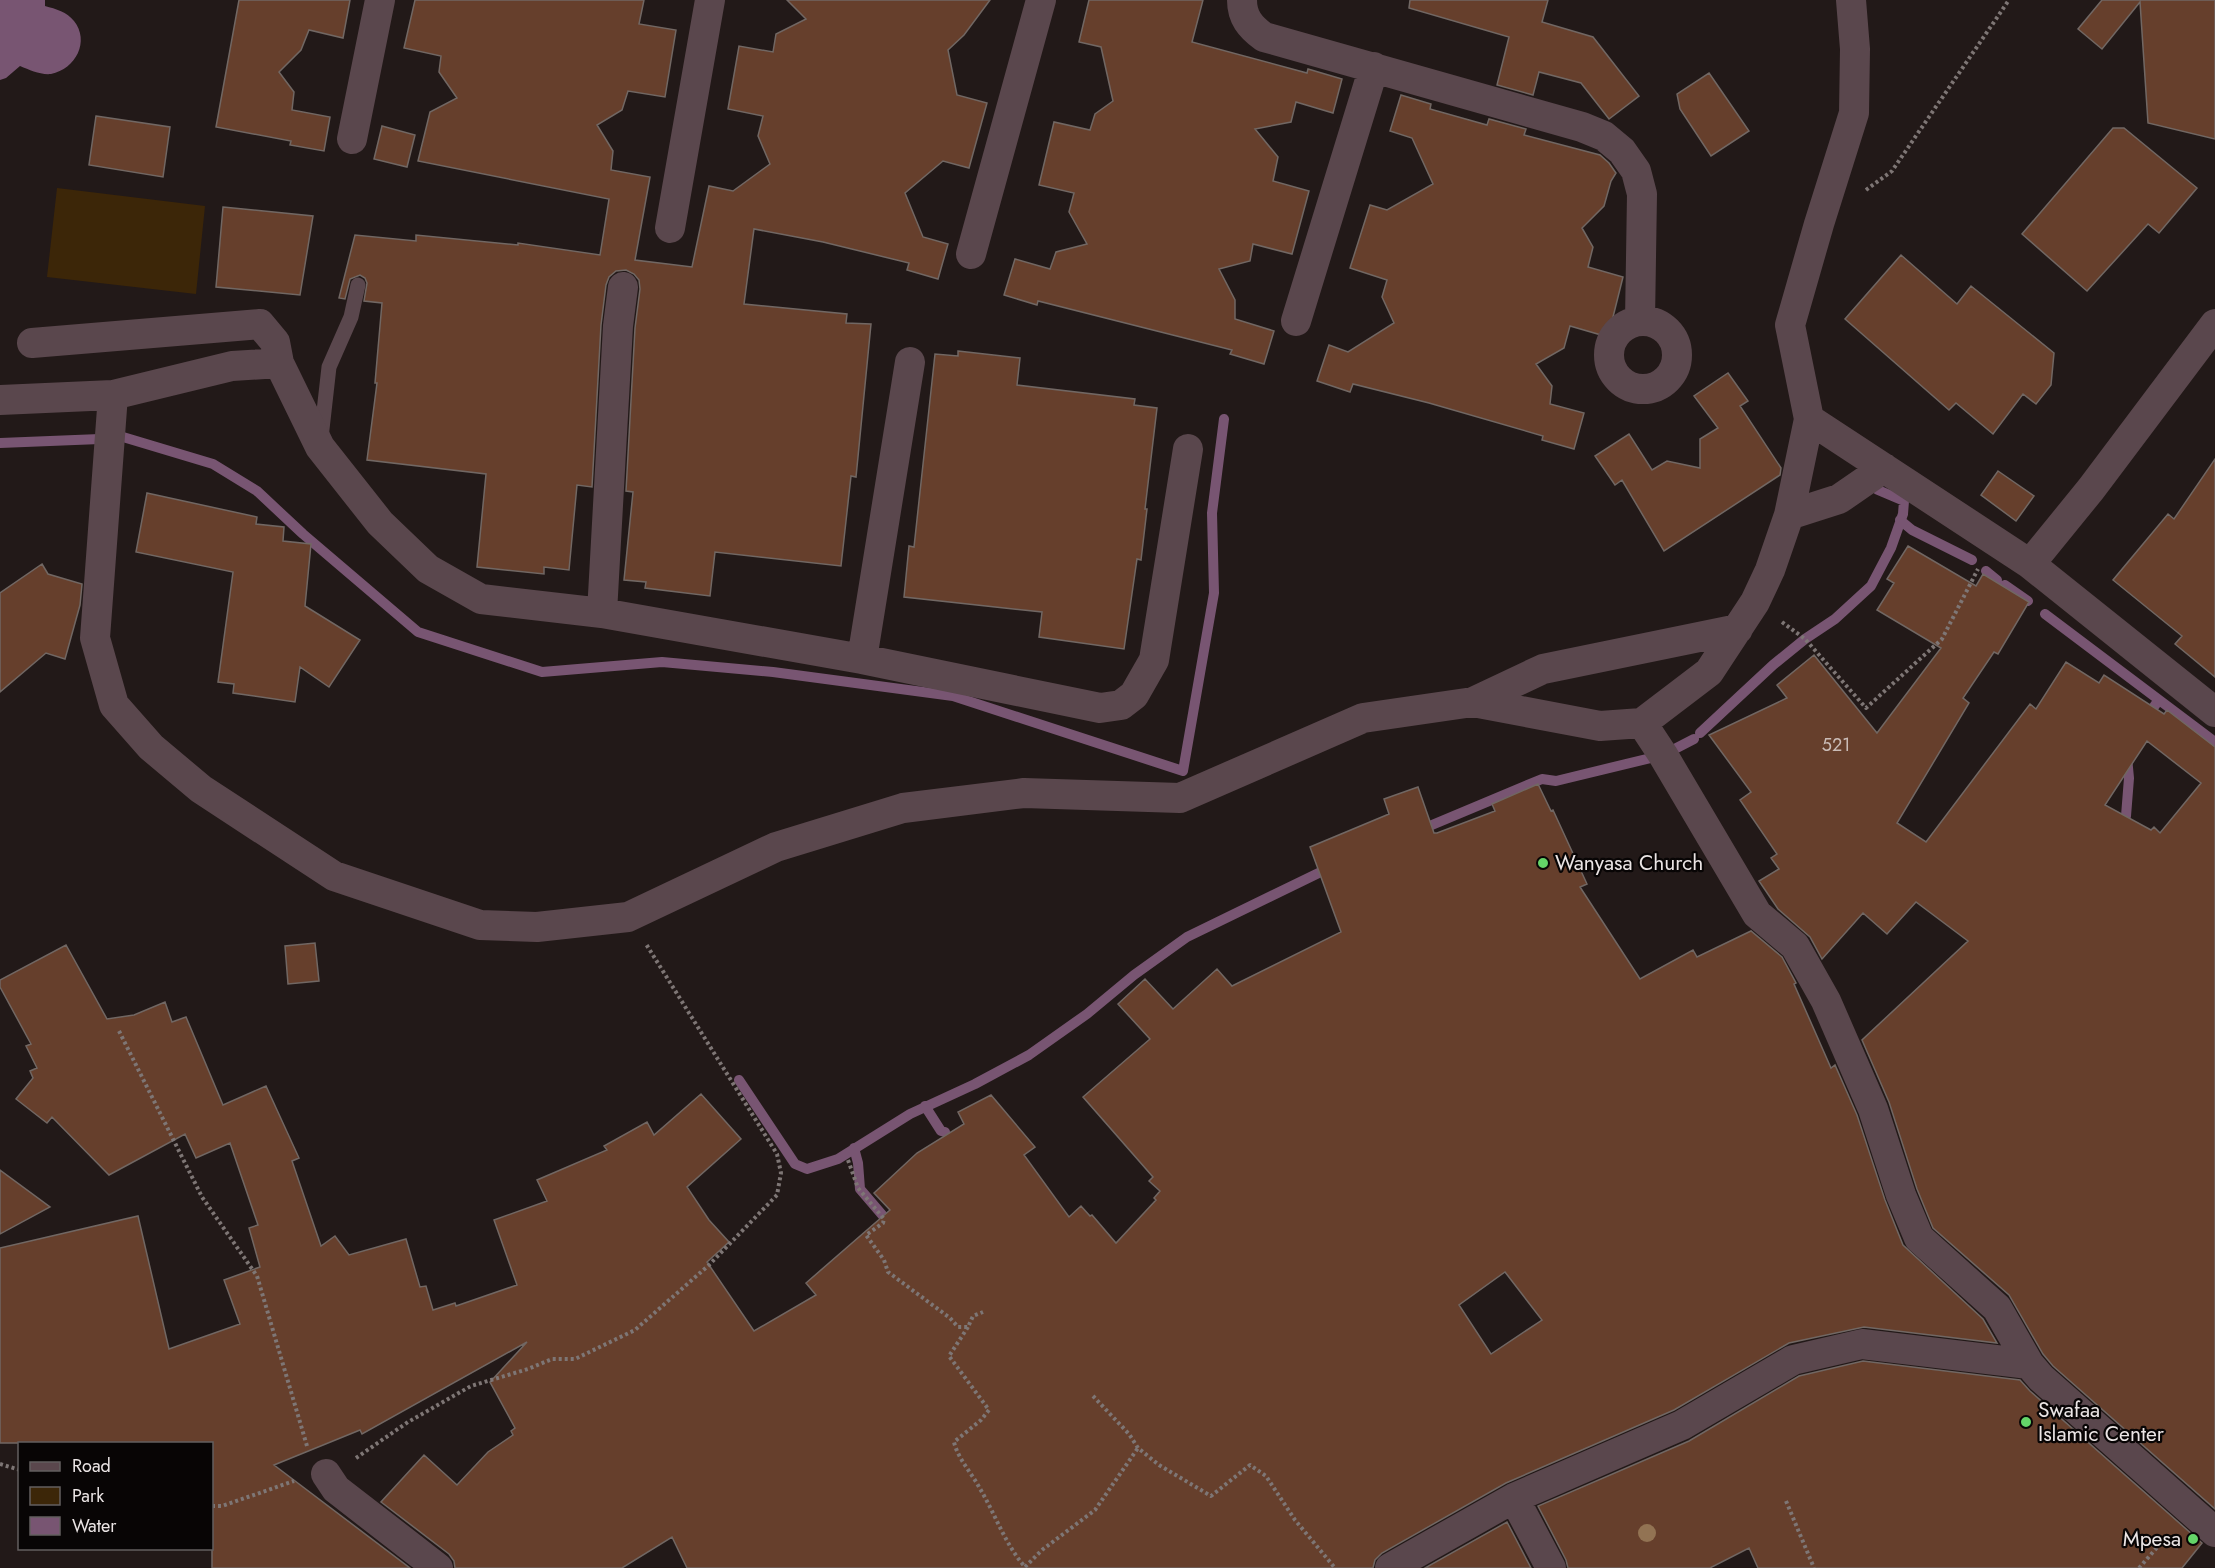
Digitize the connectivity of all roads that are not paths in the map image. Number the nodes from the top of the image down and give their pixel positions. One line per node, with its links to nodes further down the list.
1 (380, 0): 7 (street)
2 (710, 0): 8 (street)
3 (1041, 0): 9 (street)
4 (1242, 0): 6 (street)
5 (1851, 0): 20 (street)
6 (1374, 67): 12 (street); 13 (street)
7 (352, 139)
8 (670, 228)
9 (971, 254)
10 (358, 285): 21 (lane)
11 (623, 287): 26 (street)
12 (1296, 321)
13 (1640, 321)
14 (2215, 324): 25 (street)
15 (32, 343): 17 (street)
16 (910, 362): 28 (street)
17 (279, 363): 18 (street); 21 (street)
18 (114, 395): 19 (street); 29 (street)
19 (0, 400)
20 (1809, 419): 23 (street); 24 (street)
21 (320, 447): 26 (street)
22 (1188, 450): 28 (street)
23 (1884, 468): 24 (street); 25 (street)
24 (1789, 515): 27 (street)
25 (2030, 564): 30 (street)
26 (602, 613): 28 (street)
27 (1738, 629): 29 (street); 31 (street)
28 (862, 659)
29 (1473, 702): 31 (street)
30 (2215, 712)
31 (1642, 723): 32 (street)
32 (2029, 1364): 34 (street); 35 (street)
33 (326, 1474): 36 (street)
34 (1514, 1498): 37 (street); 38 (street)
35 (2215, 1532)
36 (438, 1568)
37 (1390, 1568)
38 (1551, 1568)

